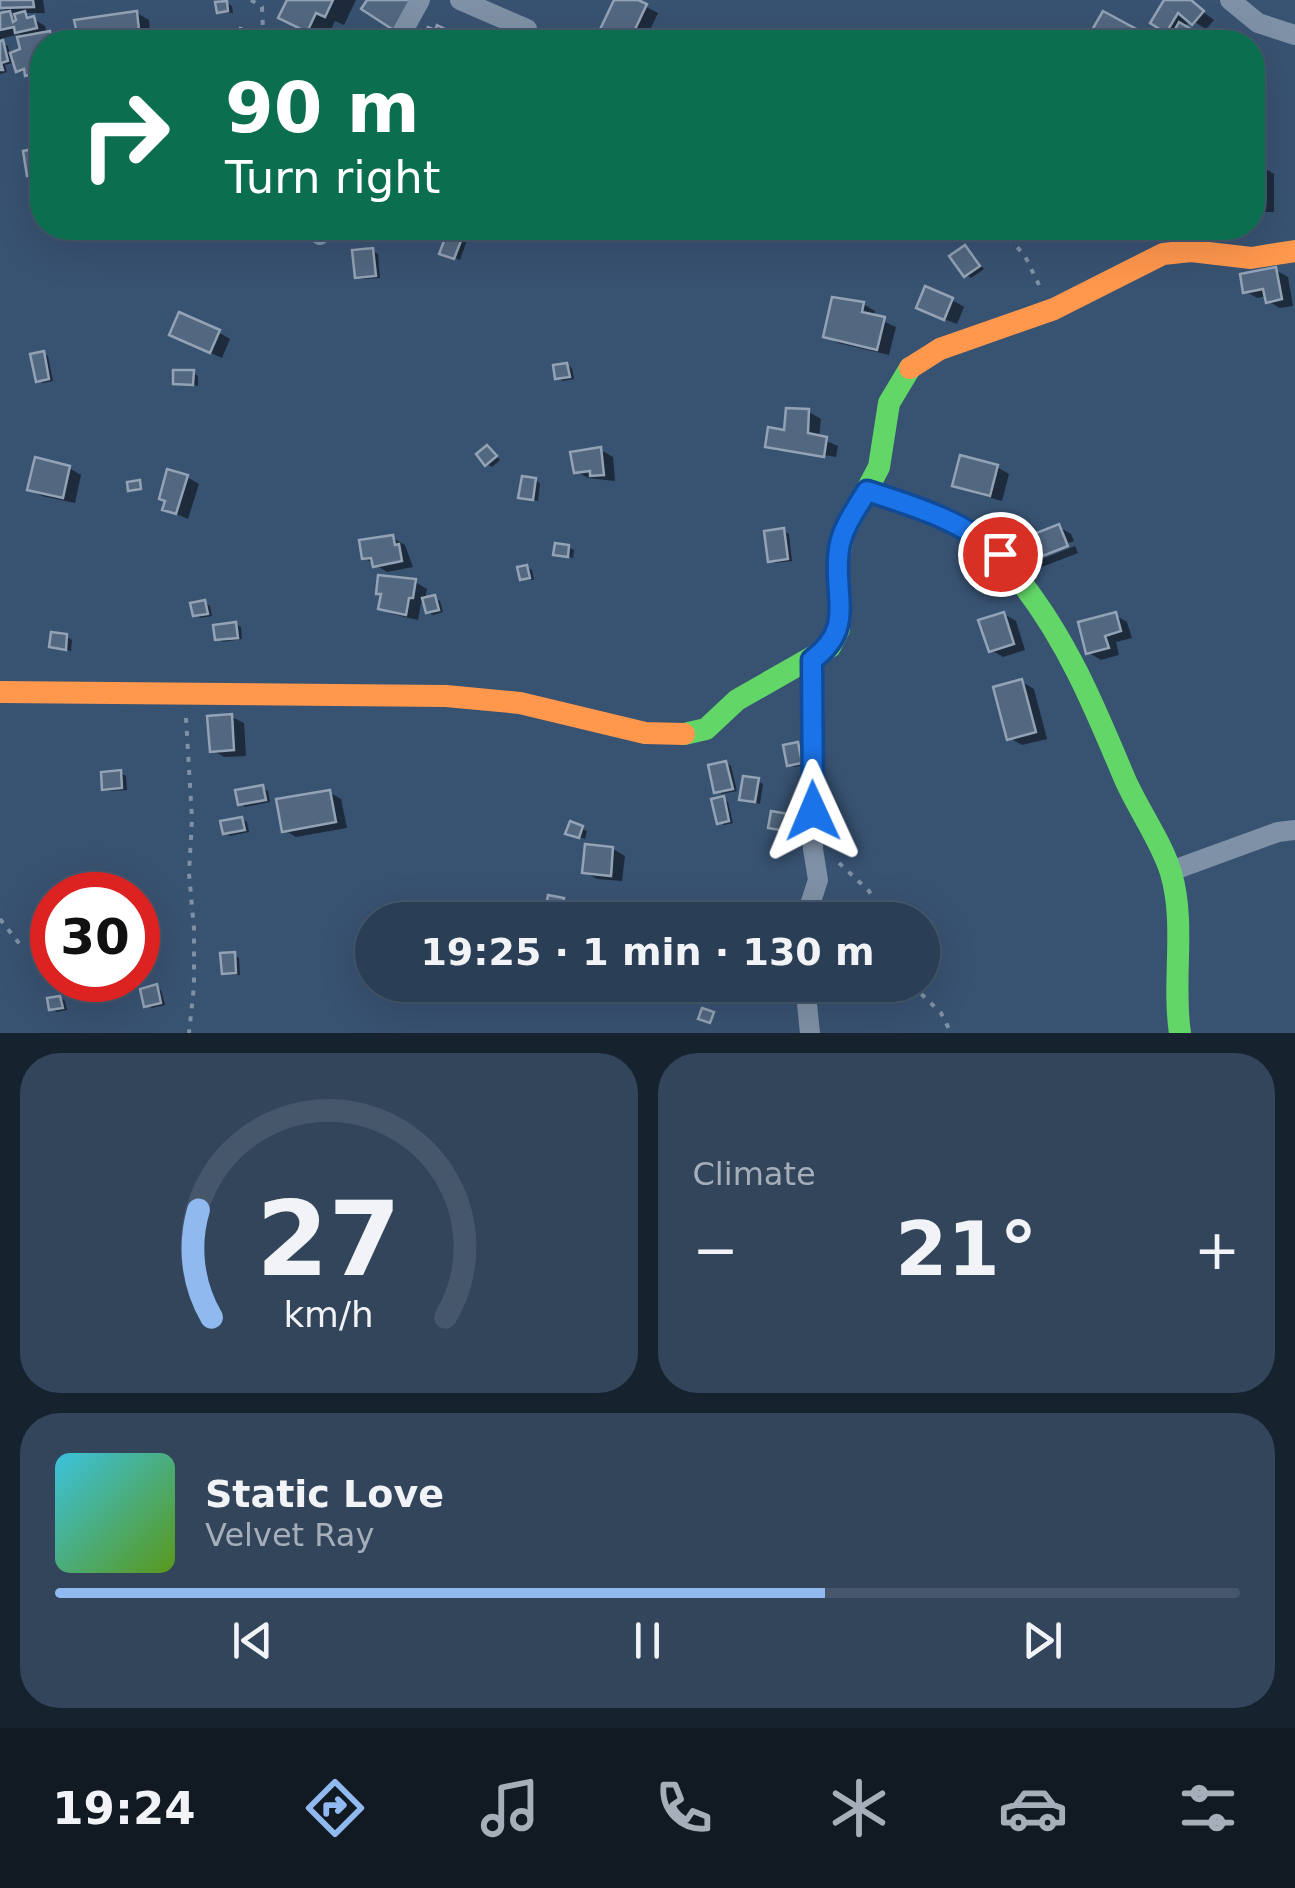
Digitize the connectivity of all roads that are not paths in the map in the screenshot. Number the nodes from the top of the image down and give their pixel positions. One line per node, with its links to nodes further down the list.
1 (420, 0): 5 (street)
2 (460, 0): 4 (street)
3 (1230, 0): 6 (street)
4 (528, 29)
5 (404, 30)
6 (1295, 35)
7 (1295, 251): 8 (street)
8 (867, 491): 9 (street); 12 (street)
9 (812, 660): 10 (street); 13 (street)
10 (0, 692)
11 (1295, 830): 12 (street)
12 (1171, 871): 16 (street)
13 (811, 902)
14 (807, 1002): 15 (street)
15 (810, 1033)
16 (1180, 1033)

